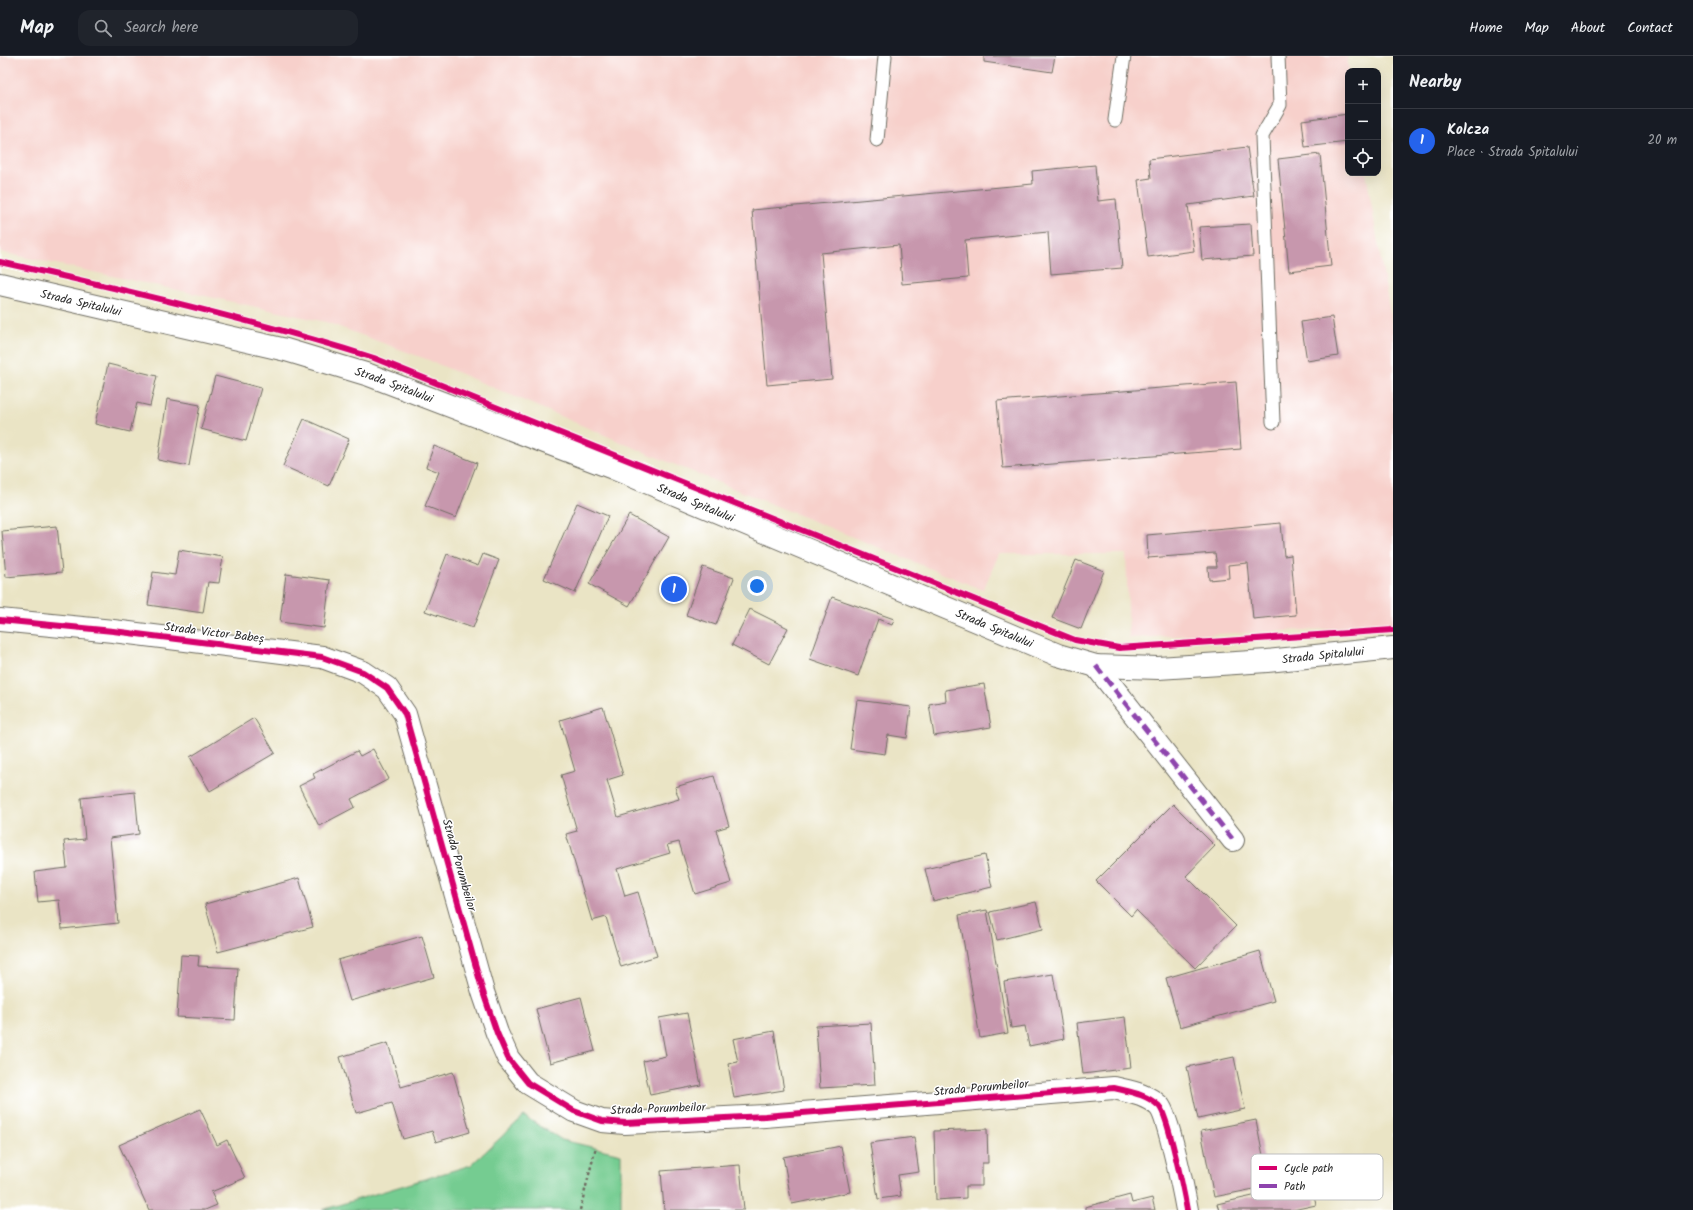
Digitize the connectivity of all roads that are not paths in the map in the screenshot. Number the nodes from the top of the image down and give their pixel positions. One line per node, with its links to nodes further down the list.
1 (885, 56): 5 (lane)
2 (1124, 56): 4 (lane)
3 (1278, 56): 7 (lane)
4 (1115, 120)
5 (877, 140)
6 (0, 284): 10 (street, Strada Spitalului)
7 (1272, 422)
8 (0, 620): 11 (street, Strada Victor Babeș)
9 (1393, 648): 10 (street, Strada Spitalului)
10 (1096, 666): 12 (street)
11 (405, 714): 13 (street, Strada Porumbeilor)
12 (1233, 840)
13 (1187, 1210)

